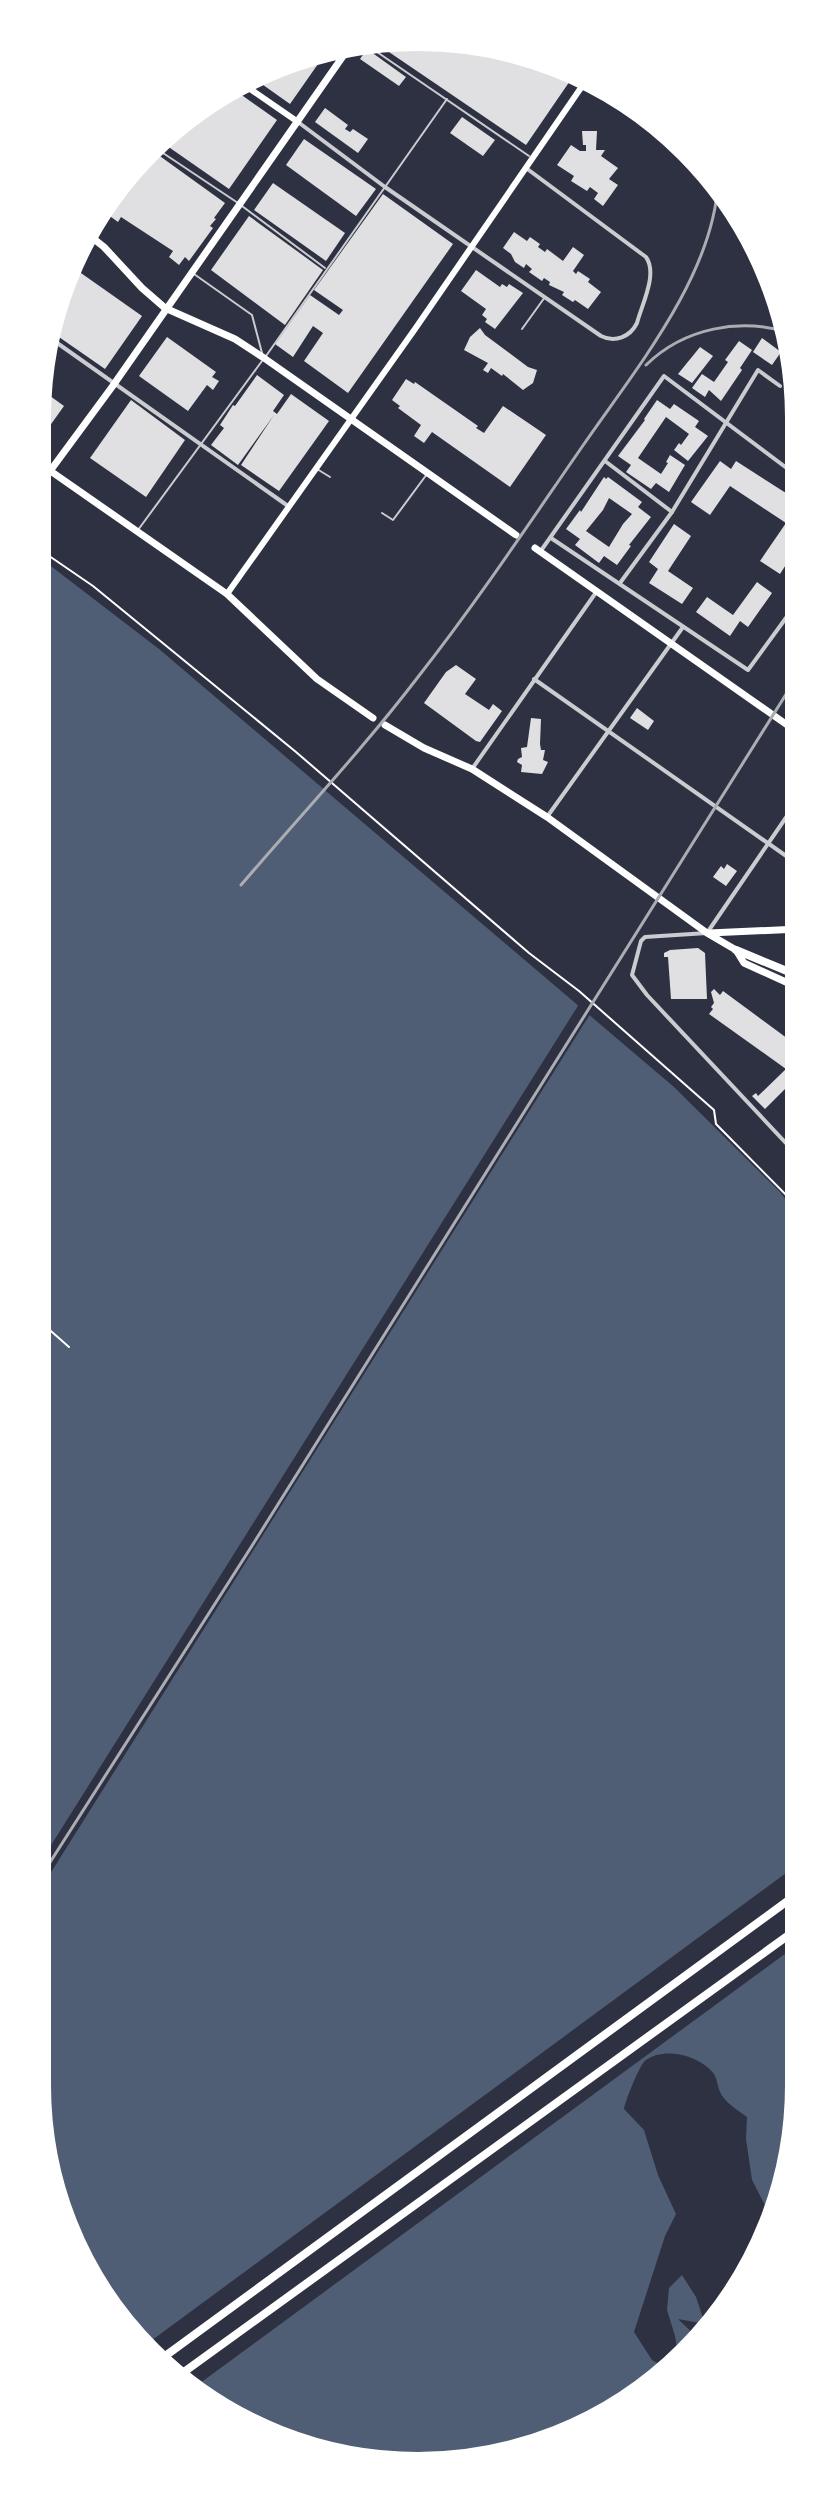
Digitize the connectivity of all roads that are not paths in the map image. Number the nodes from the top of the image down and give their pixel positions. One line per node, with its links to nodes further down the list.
1 (372, 49): 5 (lane)
2 (347, 53): 6 (main road)
3 (583, 84): 8 (main road)
4 (247, 87): 6 (main road)
5 (447, 99): 8 (lane); 10 (lane)
6 (298, 122): 10 (street); 11 (main road)
7 (160, 151): 11 (lane)
8 (532, 158): 9 (main road)
9 (526, 168): 13 (main road); 16 (street)
10 (385, 187): 13 (street); 14 (lane)
11 (238, 203): 14 (lane); 15 (main road)
12 (93, 238): 17 (main road)
13 (472, 245): 16 (street); 23 (main road)
14 (326, 269): 20 (lane)
15 (191, 272): 17 (main road); 20 (lane)
16 (546, 296): 18 (lane)
17 (165, 308): 20 (main road); 21 (main road)
18 (522, 329)
19 (54, 341): 21 (street)
20 (264, 358): 23 (main road); 25 (lane)
21 (114, 384): 25 (street); 29 (main road)
22 (780, 386): 24 (street)
23 (351, 419): 28 (main road); 31 (main road)
24 (727, 424): 26 (street); 30 (street); 35 (street)
25 (200, 446): 34 (street); 37 (lane)
26 (605, 461): 35 (street); 39 (street)
27 (46, 468): 29 (main road)
28 (316, 468): 33 (lane); 34 (main road)
29 (50, 471): 32 (main road); 37 (main road)
30 (790, 471)
31 (428, 473): 36 (lane); 38 (main road)
32 (46, 476)
33 (330, 477)
34 (288, 506): 43 (main road)
35 (672, 512): 41 (street)
36 (382, 513)
37 (138, 530): 43 (main road)
38 (516, 535)
39 (551, 538): 40 (street); 41 (street)
40 (538, 550): 42 (main road)
41 (620, 584): 45 (street)
42 (597, 591): 46 (main road); 47 (street)
43 (227, 594): 48 (main road)
44 (790, 612): 45 (street)
45 (683, 626): 46 (street)
46 (671, 644): 50 (main road); 51 (street)
47 (534, 679): 51 (street); 52 (street)
48 (373, 718)
49 (385, 725): 52 (main road)
50 (790, 727)
51 (609, 731): 54 (street); 55 (street)
52 (472, 769): 54 (main road)
53 (790, 811): 55 (street)
54 (547, 817): 58 (main road)
55 (768, 843): 56 (street); 58 (street)
56 (790, 859)
57 (790, 929): 58 (main road)
58 (707, 933): 59 (main road); 62 (street)
59 (736, 950): 60 (highway); 61 (main road)
60 (790, 972)
61 (790, 984)
62 (790, 1148)
63 (790, 1899): 65 (highway)
64 (790, 1934): 66 (highway)
65 (164, 2357)
66 (183, 2373)

